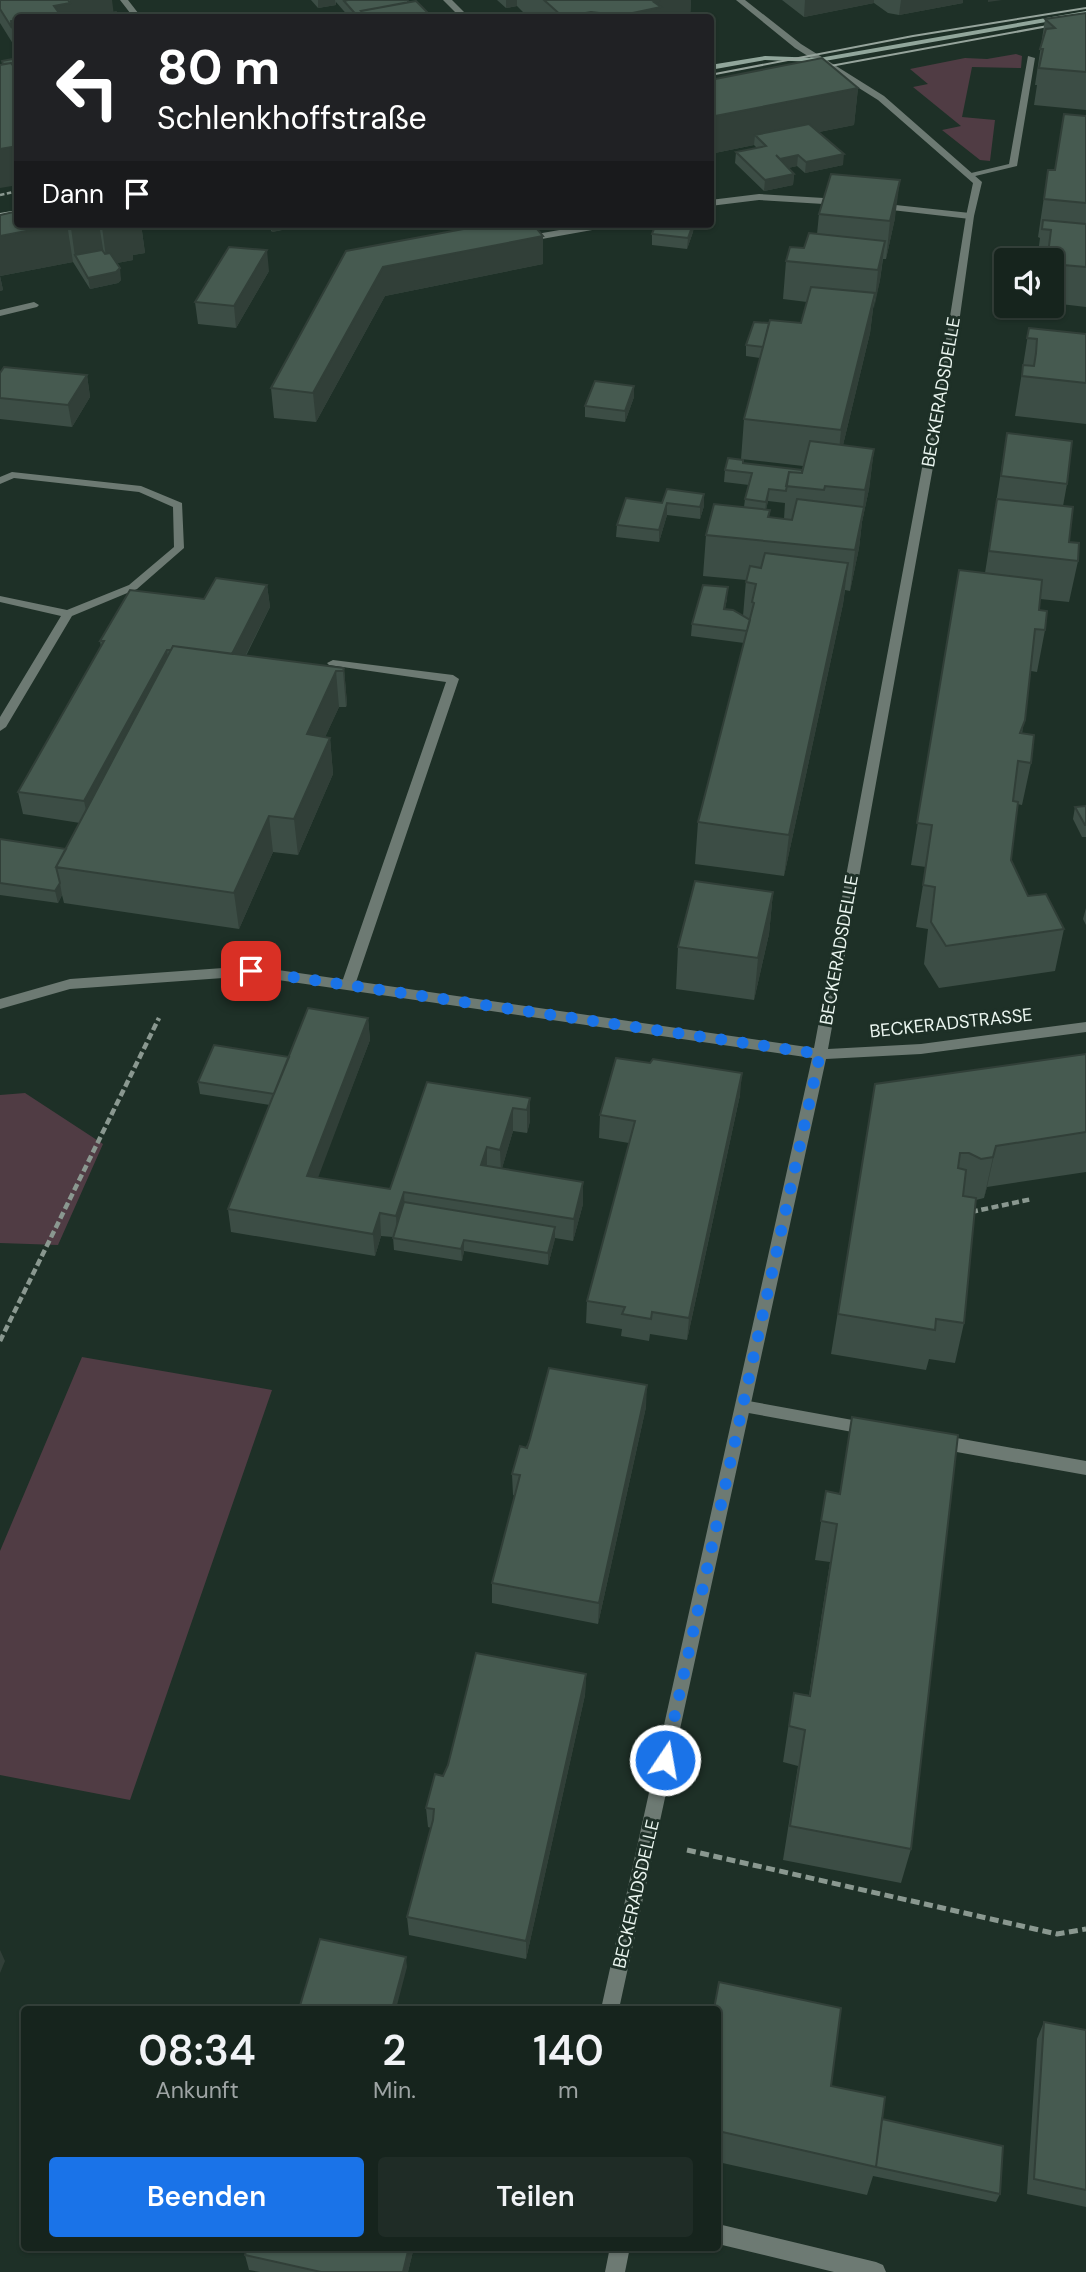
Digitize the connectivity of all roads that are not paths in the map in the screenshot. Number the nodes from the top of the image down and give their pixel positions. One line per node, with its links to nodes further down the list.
1 (124, 0): 5 (street)
2 (447, 0): 6 (street)
3 (740, 0): 8 (street)
4 (1086, 13): 8 (main road)
5 (135, 14)
6 (462, 14)
7 (1031, 58): 11 (street)
8 (819, 60): 9 (main road); 10 (main road); 11 (street)
9 (714, 67)
10 (802, 71)
11 (970, 176): 15 (street, BECKERADSDELLE)
12 (714, 203): 13 (street)
13 (855, 204)
14 (867, 205): 15 (street)
15 (970, 216): 28 (street, BECKERADSDELLE)
16 (586, 228): 17 (street)
17 (516, 240)
18 (34, 305): 19 (street)
19 (0, 313)
20 (0, 481): 22 (street)
21 (0, 599): 22 (street)
22 (68, 614): 24 (street)
23 (333, 663): 25 (street)
24 (0, 727)
25 (348, 985): 26 (street, BECKERADSTRASSE); 28 (street, BECKERADSTRASSE)
26 (0, 1004)
27 (1086, 1027): 28 (street, BECKERADSTRASSE)
28 (820, 1054): 29 (street, BECKERADSDELLE)
29 (743, 1406): 30 (street); 33 (street, BECKERADSDELLE)
30 (880, 1431)
31 (921, 1438): 32 (street)
32 (1086, 1468)
33 (611, 2006)
34 (721, 2235): 37 (street)
35 (619, 2251): 36 (street)
36 (615, 2272)
37 (876, 2272)

